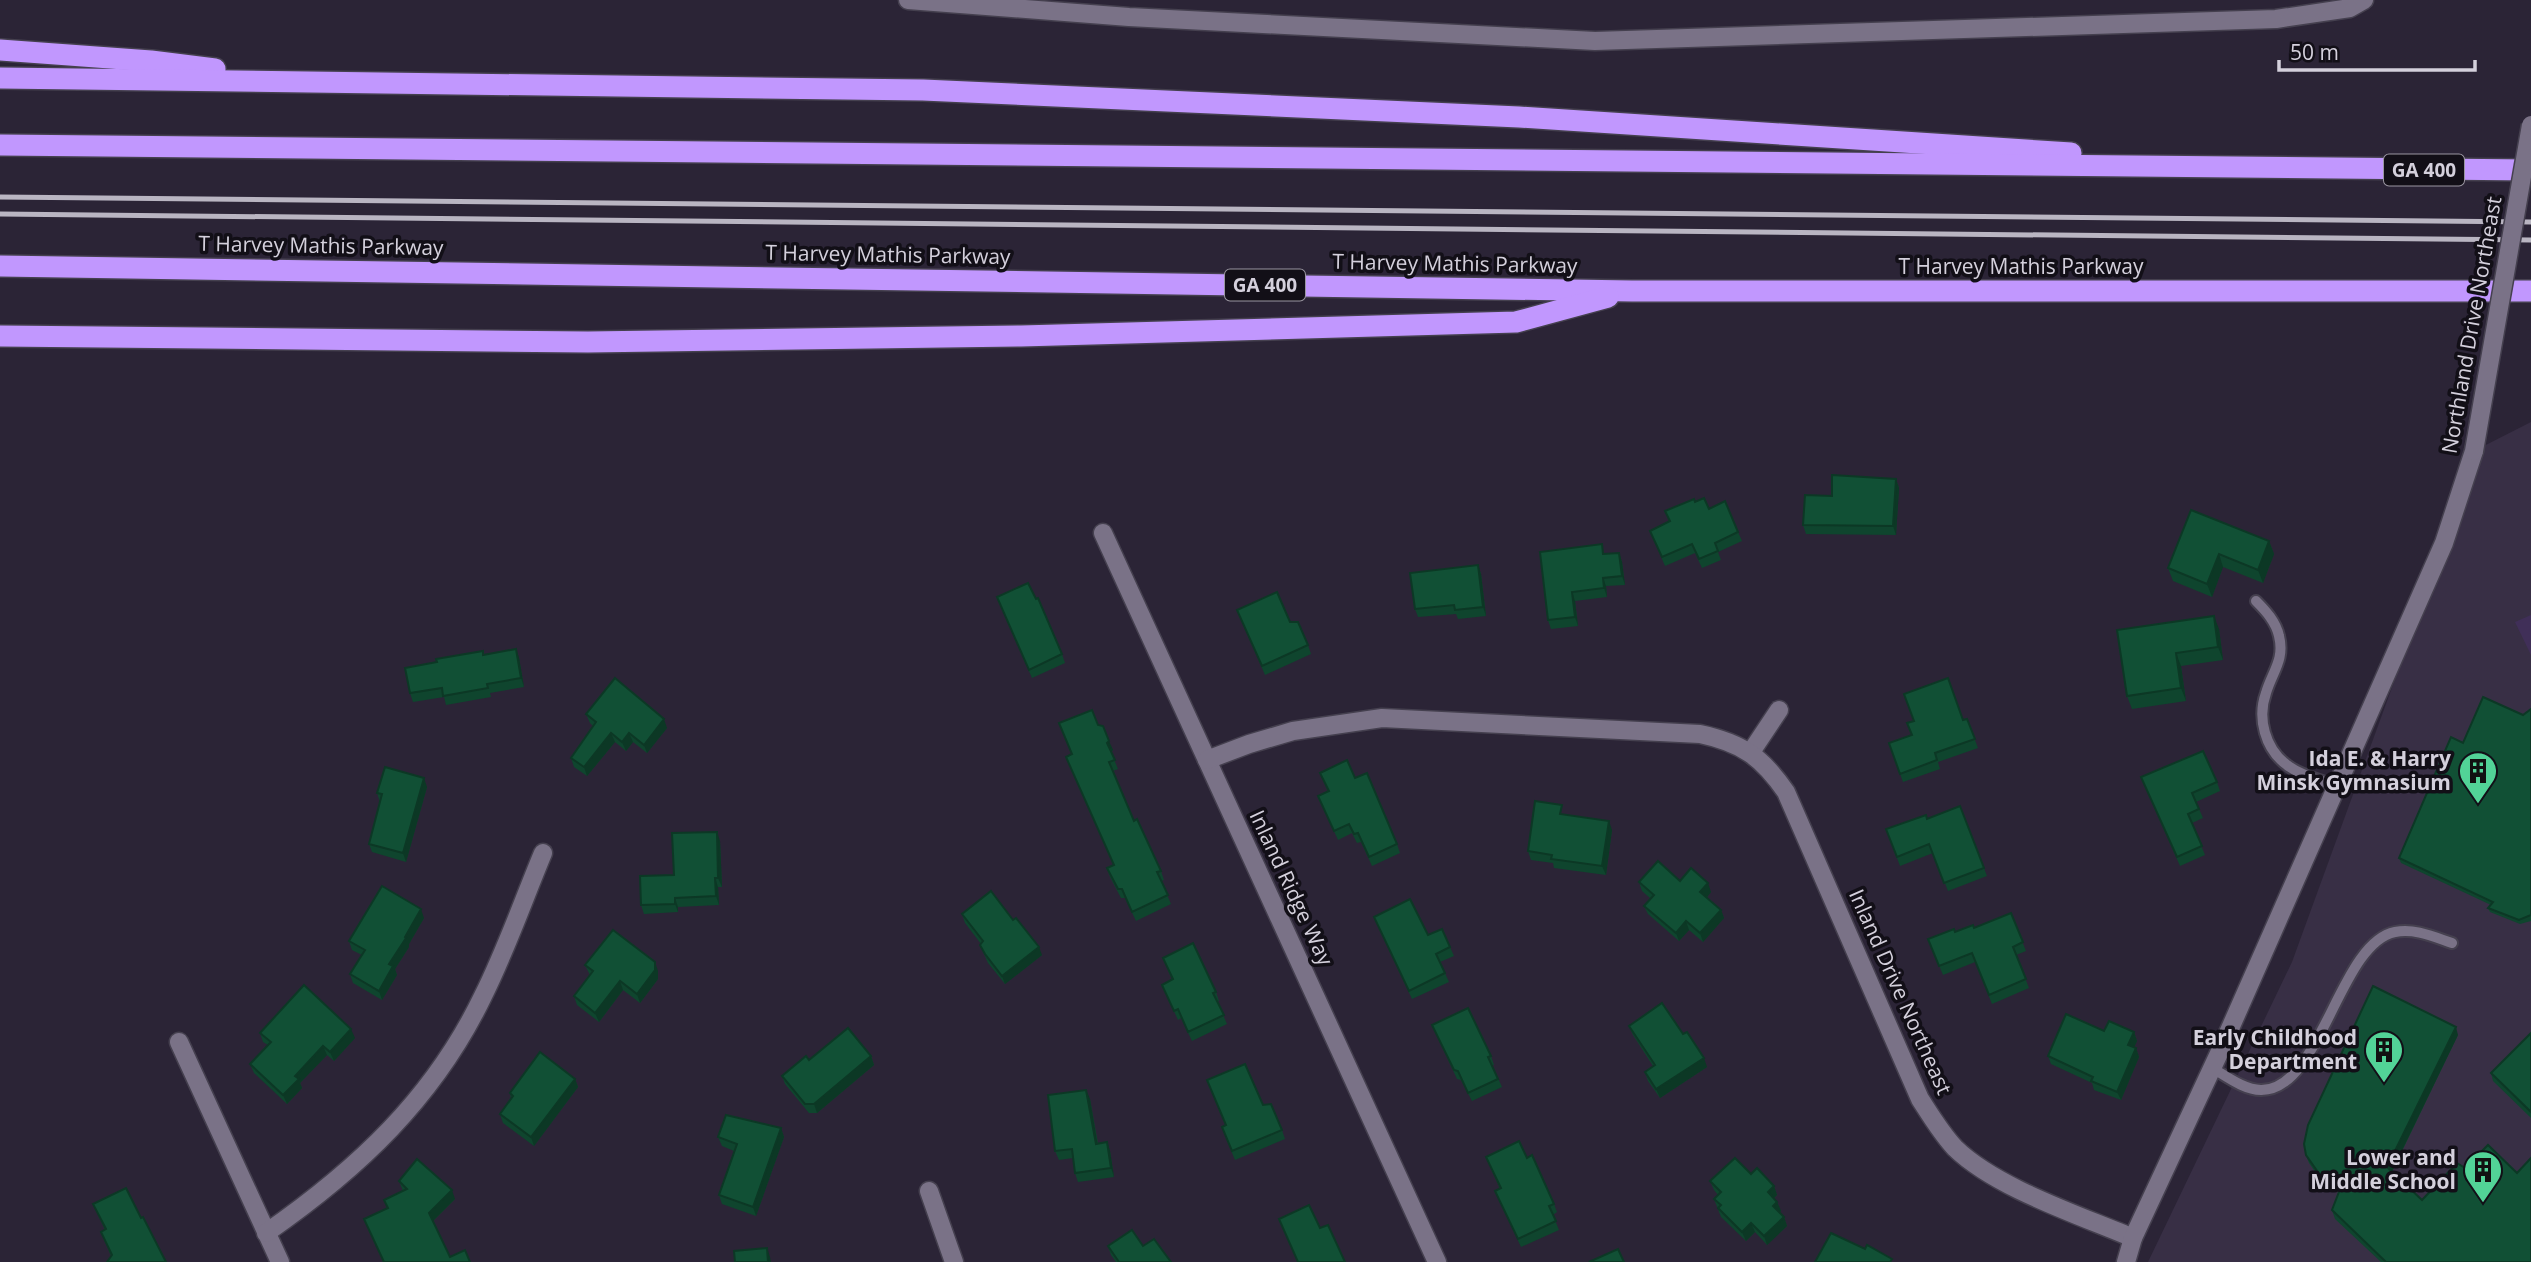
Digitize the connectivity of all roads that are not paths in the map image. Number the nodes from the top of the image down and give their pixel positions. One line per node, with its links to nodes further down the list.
1 (908, 0): 2 (street)
2 (2364, 0)
3 (0, 50): 5 (highway)
4 (0, 78): 5 (highway)
5 (322, 82): 8 (highway)
6 (2531, 125): 21 (street, Northland Drive Northeast, bridge)
7 (0, 145): 8 (highway, GA 400)
8 (2318, 169): 9 (highway, GA 400)
9 (2531, 170)
10 (0, 266): 11 (highway, T Harvey Mathis Parkway / GA 400)
11 (1632, 291): 12 (highway, T Harvey Mathis Parkway / GA 400); 14 (highway)
12 (2531, 291)
13 (0, 335): 14 (highway)
14 (86, 336): 15 (highway)
15 (0, 348)
16 (1103, 533): 20 (street, Inland Ridge Way)
17 (2256, 601): 21 (lane)
18 (1779, 710): 19 (street)
19 (1751, 752): 20 (street, Inland Drive Northeast); 28 (street, Inland Drive Northeast)
20 (1207, 760): 31 (street, Inland Ridge Way)
21 (2337, 786): 25 (street, Northland Drive Northeast)
22 (543, 853): 27 (street)
23 (2452, 943): 25 (lane)
24 (179, 1042): 27 (street)
25 (2212, 1068): 28 (street, Northland Drive Northeast)
26 (929, 1191): 30 (street)
27 (266, 1233): 29 (street)
28 (2133, 1238): 32 (street, Northland Drive Northeast)
29 (280, 1262)
30 (954, 1262)
31 (1437, 1262)
32 (2126, 1262)

